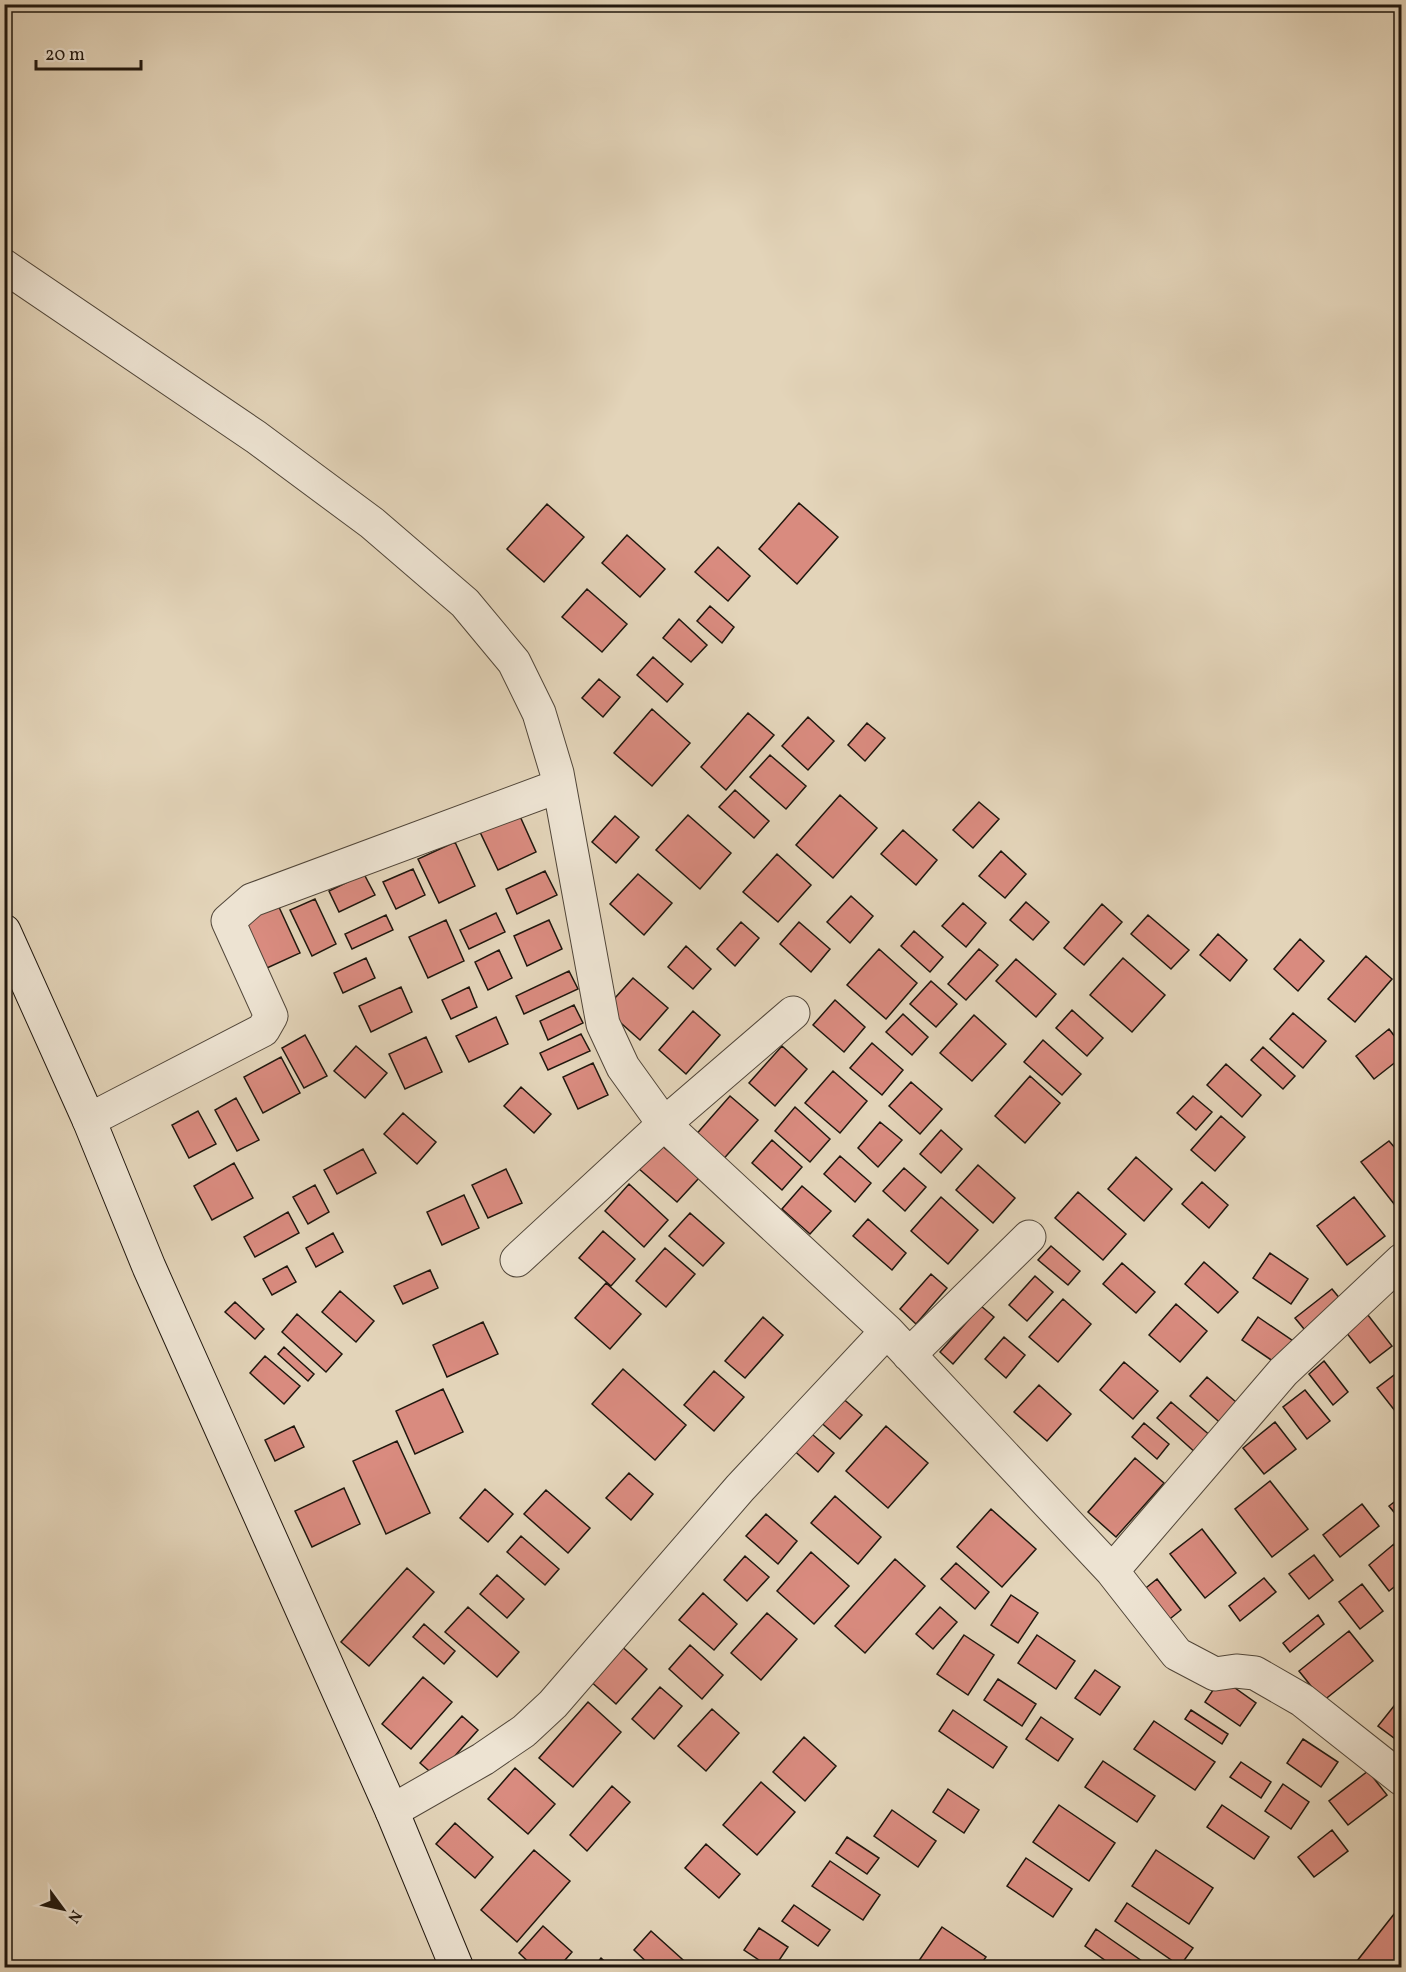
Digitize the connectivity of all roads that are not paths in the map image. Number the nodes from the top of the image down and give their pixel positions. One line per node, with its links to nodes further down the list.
1 (4, 266): 2 (street)
2 (559, 786): 5 (street); 6 (street)
3 (4, 931): 5 (street)
4 (793, 1013): 6 (street)
5 (89, 1120): 14 (street)
6 (664, 1124): 8 (street); 10 (street)
7 (1029, 1237): 11 (street)
8 (517, 1260)
9 (1401, 1260): 12 (street)
10 (887, 1331): 11 (street); 14 (street)
11 (909, 1354): 12 (street)
12 (1112, 1571): 13 (street)
13 (1401, 1779)
14 (392, 1811): 15 (street)
15 (457, 1968)

